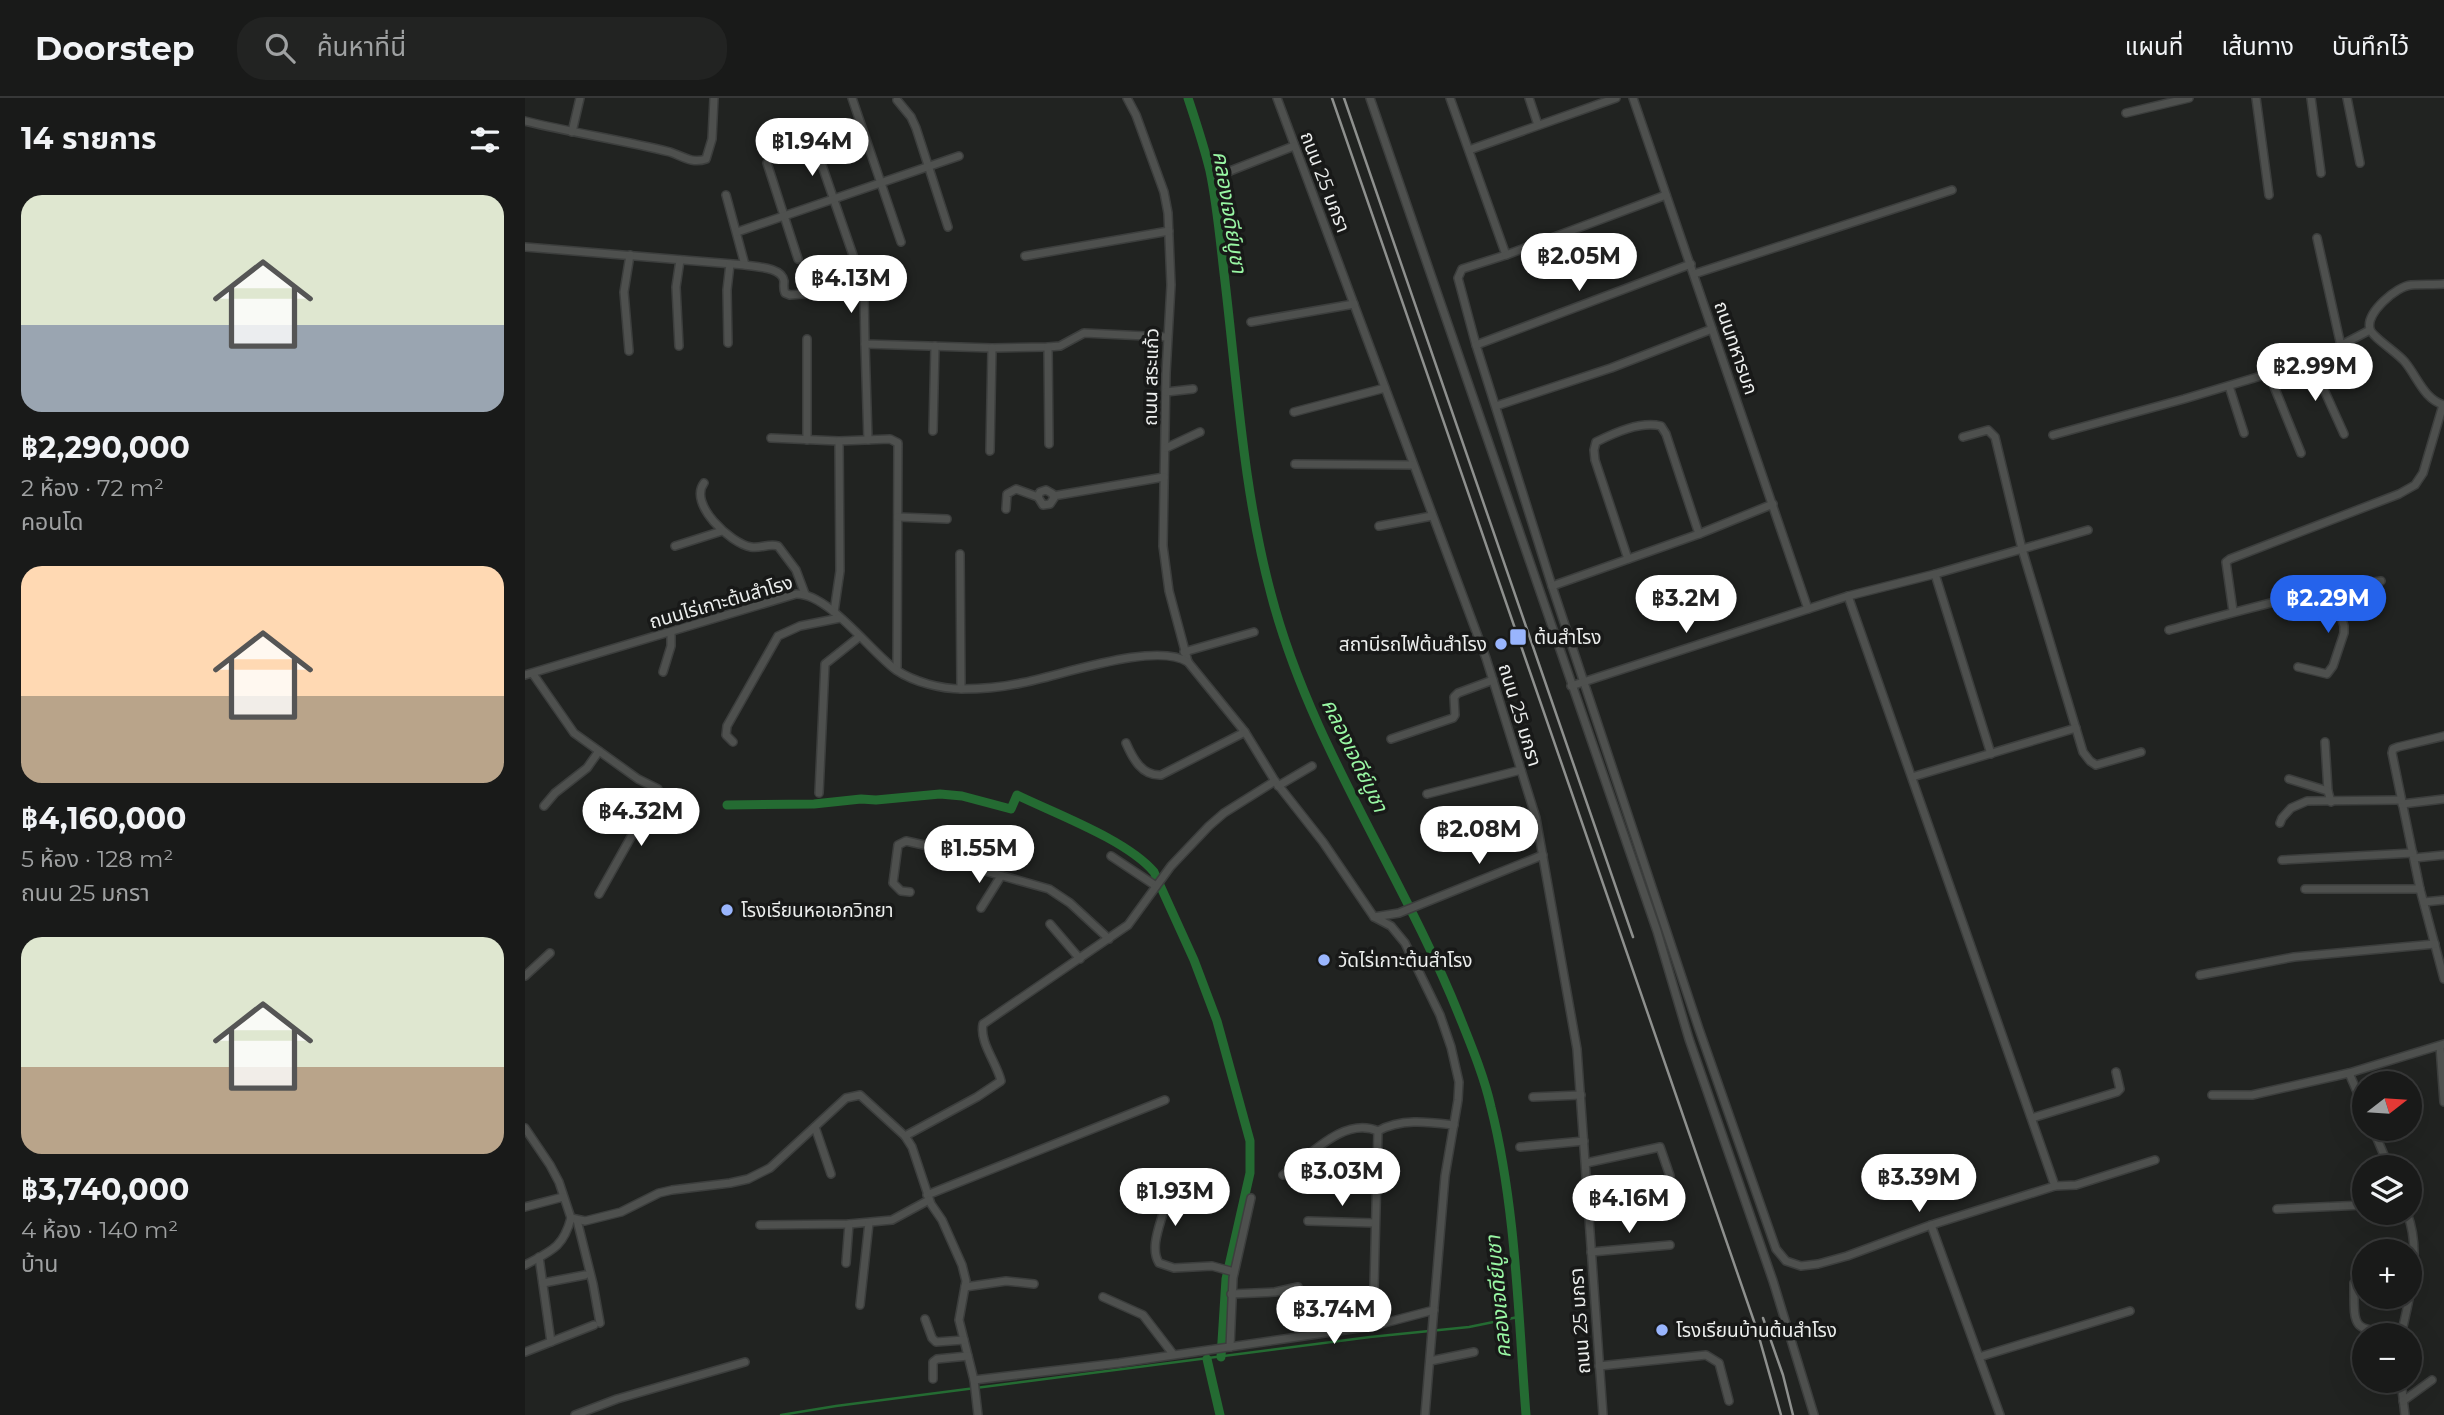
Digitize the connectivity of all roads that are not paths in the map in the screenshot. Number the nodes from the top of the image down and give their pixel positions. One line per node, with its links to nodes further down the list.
1 (580, 98): 21 (street)
2 (714, 98): 21 (street)
3 (852, 98): 31 (street)
4 (1127, 98): 39 (street, ถนน สระแก้ว)
5 (1277, 98): 22 (street, ถนน 25 มกรา)
6 (1370, 98): 132 (street)
7 (1450, 98): 24 (street)
8 (1529, 98): 20 (street)
9 (1585, 98): 17 (street)
10 (1616, 98): 17 (street)
11 (1633, 98): 34 (street, ถนนทหารบก)
12 (2189, 98): 18 (street)
13 (2256, 98): 35 (street)
14 (2311, 98): 30 (street)
15 (2347, 98): 27 (street)
16 (897, 100): 28 (street)
17 (1588, 107): 20 (street)
18 (2126, 113)
19 (525, 121): 21 (street)
20 (1538, 125): 24 (street)
21 (572, 132)
22 (1294, 146): 29 (street); 55 (street, ถนน 25 มกรา)
23 (816, 148): 36 (street)
24 (1469, 150): 44 (street)
25 (959, 156): 28 (street)
26 (767, 163): 37 (street)
27 (2360, 163)
28 (927, 166): 31 (street); 38 (street)
29 (1230, 171)
30 (2321, 173)
31 (881, 182): 36 (street); 42 (street)
32 (1952, 190): 53 (street)
33 (726, 195): 40 (street)
34 (1666, 195): 44 (street); 51 (street, ถนนทหารบก)
35 (2269, 195)
36 (834, 199): 37 (street); 47 (street)
37 (784, 216): 40 (street); 48 (street)
38 (948, 227)
39 (1169, 231): 46 (street); 59 (street, ถนน สระแก้ว)
40 (737, 232): 52 (street)
41 (2316, 238): 66 (street)
42 (901, 242)
43 (525, 247): 45 (street)
44 (1506, 255): 63 (street)
45 (630, 256): 49 (street); 69 (street)
46 (1025, 256)
47 (855, 258)
48 (798, 259)
49 (680, 260): 50 (street); 64 (street)
50 (730, 264): 52 (street); 61 (street)
51 (1691, 264): 53 (street, ถนนทหารบก); 63 (street)
52 (745, 265): 62 (street)
53 (1694, 274): 57 (street, ถนนทหารบก)
54 (2444, 285): 58 (street)
55 (1354, 304): 56 (street); 73 (street, ถนน 25 มกรา)
56 (1251, 322)
57 (1712, 329): 77 (street); 97 (street, ถนนทหารบก)
58 (2370, 330): 66 (street); 76 (street)
59 (1167, 337): 67 (street); 75 (street, ถนน สระแก้ว)
60 (807, 339): 86 (street)
61 (729, 343)
62 (865, 344): 65 (street); 87 (street)
63 (1476, 345): 77 (street)
64 (679, 346)
65 (935, 346): 68 (street); 79 (street)
66 (2341, 346): 70 (street)
67 (1048, 347): 68 (street); 89 (street)
68 (992, 348): 91 (street)
69 (629, 352)
70 (2311, 361): 71 (street); 82 (street)
71 (2269, 374): 72 (street); 92 (street)
72 (2229, 386): 81 (street); 83 (street)
73 (1385, 388): 78 (street); 94 (street, ถนน 25 มกรา)
74 (1193, 389): 75 (street)
75 (1166, 392): 90 (street, ถนน สระแก้ว)
76 (2444, 405): 117 (street)
77 (1496, 406): 112 (street)
78 (1294, 412)
79 (933, 431)
80 (1200, 432): 90 (street)
81 (2244, 433)
82 (2344, 434)
83 (2053, 435)
84 (1963, 436): 107 (street)
85 (771, 438): 86 (street)
86 (807, 440): 88 (street)
87 (868, 440): 88 (street); 100 (street)
88 (839, 441): 118 (street)
89 (1049, 444)
90 (1166, 448): 95 (street, ถนน สระแก้ว)
91 (990, 451)
92 (2301, 453)
93 (1295, 464): 94 (street)
94 (1413, 465): 99 (street, ถนน 25 มกรา)
95 (1164, 477): 98 (street); 124 (street, ถนน สระแก้ว)
96 (704, 483): 104 (street)
97 (1773, 504): 105 (street); 116 (street, ถนนทหารบก)
98 (1006, 509)
99 (1432, 516): 102 (street); 130 (street, ถนน 25 มกรา)
100 (898, 517): 101 (street); 127 (street)
101 (947, 519)
102 (1379, 526)
103 (2088, 530): 107 (street)
104 (722, 531): 106 (street); 114 (street)
105 (1699, 534): 109 (street); 109 (street)
106 (675, 546)
107 (2022, 549): 110 (street); 134 (street)
108 (960, 554): 133 (street)
109 (1628, 559): 112 (street)
110 (1935, 574): 115 (street); 143 (street)
111 (2381, 580): 113 (street)
112 (1552, 586): 131 (street)
113 (2332, 588): 117 (street); 126 (street)
114 (805, 594): 118 (street, ถนนไร่เกาะต้นสำโรง); 122 (street, ถนนไร่เกาะต้นสำโรง)
115 (1848, 596): 116 (street); 146 (street)
116 (1808, 609): 131 (street)
117 (2233, 611): 120 (street)
118 (834, 612): 119 (street, ถนนไร่เกาะต้นสำโรง)
119 (840, 618): 123 (street, ถนนไร่เกาะต้นสำโรง); 138 (street)
120 (2169, 630)
121 (1254, 632): 124 (street)
122 (671, 633): 128 (street); 129 (street, ถนนไร่เกาะต้นสำโรง)
123 (859, 638): 127 (street, ถนนไร่เกาะต้นสำโรง); 150 (street)
124 (1184, 652): 125 (street, ถนน สระแก้ว)
125 (1188, 662): 133 (street, ถนนไร่เกาะต้นสำโรง); 135 (street, ถนน สระแก้ว)
126 (2298, 667)
127 (897, 670): 133 (street, ถนนไร่เกาะต้นสำโรง)
128 (663, 672)
129 (529, 675): 141 (street)
130 (1493, 680): 137 (street); 145 (street, ถนน 25 มกรา)
131 (1585, 683): 132 (street); 216 (street)
132 (1571, 686): 258 (street)
133 (961, 689)
134 (2076, 728): 142 (street); 143 (street)
135 (1245, 732): 140 (street); 148 (street, ถนน สระแก้ว)
136 (2444, 736): 154 (street)
137 (1391, 739)
138 (733, 742)
139 (2325, 742): 149 (street)
140 (1126, 743)
141 (599, 751): 155 (street); 167 (street)
142 (2141, 752)
143 (1991, 754): 146 (street)
144 (1312, 766): 148 (street)
145 (1521, 770): 151 (street); 157 (street, ถนน 25 มกรา)
146 (1912, 778): 189 (street)
147 (2289, 779): 149 (street)
148 (1276, 783): 163 (street); 171 (street, ถนน สระแก้ว)
149 (2328, 791): 153 (street)
150 (819, 793)
151 (1427, 794)
152 (2444, 799): 154 (street)
153 (2331, 802): 154 (street); 156 (street)
154 (2402, 802): 159 (street)
155 (544, 806)
156 (2280, 823)
157 (1543, 855): 171 (street); 184 (street, ถนน 25 มกรา)
158 (1111, 856): 163 (street)
159 (2413, 856): 160 (street); 161 (street); 165 (street)
160 (2444, 856)
161 (2282, 860)
162 (1001, 876): 166 (street); 170 (street); 173 (street)
163 (1157, 885): 173 (street)
164 (2305, 889): 165 (street)
165 (2420, 889): 169 (street)
166 (910, 892)
167 (599, 894)
168 (2444, 900): 169 (street)
169 (2424, 902): 174 (street)
170 (981, 908)
171 (1374, 917): 190 (street)
172 (1050, 924): 176 (street)
173 (1109, 939): 176 (street)
174 (2435, 944): 177 (street); 179 (street)
175 (550, 953): 178 (street)
176 (1080, 959): 194 (street)
177 (2200, 975)
178 (525, 976)
179 (2444, 979)
180 (2442, 1045): 182 (street); 188 (street)
181 (2116, 1072): 189 (street)
182 (2349, 1073): 183 (street); 185 (street)
183 (2352, 1080)
184 (1581, 1095): 186 (street); 195 (street, ถนน 25 มกรา)
185 (2212, 1095)
186 (1534, 1097)
187 (1165, 1100): 205 (street)
188 (2444, 1102)
189 (2032, 1118): 203 (street)
190 (1454, 1125): 193 (street); 233 (street)
191 (815, 1126): 194 (street); 199 (street); 210 (street)
192 (525, 1128): 204 (street)
193 (1378, 1131): 200 (street); 213 (street)
194 (905, 1136): 205 (street)
195 (1584, 1141): 196 (street); 198 (street, ถนน 25 มกรา)
196 (1520, 1147)
197 (2155, 1160): 203 (street)
198 (1586, 1163): 201 (street); 219 (street, ถนน 25 มกรา)
199 (831, 1174)
200 (1283, 1175)
201 (1670, 1176)
202 (1138, 1183): 223 (street)
203 (2055, 1186): 216 (street)
204 (563, 1197): 208 (street); 210 (street)
205 (928, 1197): 212 (street); 227 (street)
206 (1251, 1198): 223 (street)
207 (2352, 1206): 209 (street)
208 (525, 1207)
209 (2277, 1209)
210 (574, 1219): 220 (street); 238 (street)
211 (1308, 1221): 213 (street)
212 (869, 1223): 214 (street); 231 (street)
213 (1375, 1223): 236 (street)
214 (849, 1224): 215 (street); 221 (street)
215 (760, 1225)
216 (1931, 1225): 244 (street)
217 (2410, 1225): 235 (street)
218 (1670, 1245): 219 (street)
219 (1591, 1252): 247 (street, ถนน 25 มกรา)
220 (539, 1258): 222 (street); 225 (street)
221 (846, 1263)
222 (525, 1265)
223 (1231, 1271): 229 (street)
224 (585, 1275): 225 (street)
225 (543, 1283): 238 (street)
226 (1034, 1284): 227 (street)
227 (965, 1287): 237 (street)
228 (1298, 1287): 229 (street)
229 (1231, 1294): 239 (street)
230 (1103, 1297): 242 (street)
231 (860, 1305)
232 (2130, 1311): 244 (street)
233 (1434, 1314): 236 (street); 245 (street)
234 (925, 1319): 237 (street)
235 (2403, 1323)
236 (1373, 1326): 239 (street)
237 (964, 1340): 243 (street)
238 (551, 1342): 240 (street)
239 (1225, 1347): 242 (street)
240 (525, 1352)
241 (1474, 1352): 245 (street)
242 (1173, 1354): 250 (street)
243 (968, 1356): 248 (street); 250 (street)
244 (1979, 1357): 259 (street)
245 (1430, 1361): 256 (street)
246 (745, 1362): 254 (street)
247 (1599, 1366): 252 (street); 257 (street, ถนน 25 มกรา)
248 (933, 1379)
249 (2432, 1380): 253 (street)
250 (975, 1381): 255 (street)
251 (2402, 1393): 253 (street)
252 (1729, 1401)
253 (2403, 1401): 260 (street)
254 (575, 1415)
255 (978, 1415)
256 (1425, 1415)
257 (1603, 1415)
258 (1814, 1415)
259 (2000, 1415)
260 (2405, 1415)

